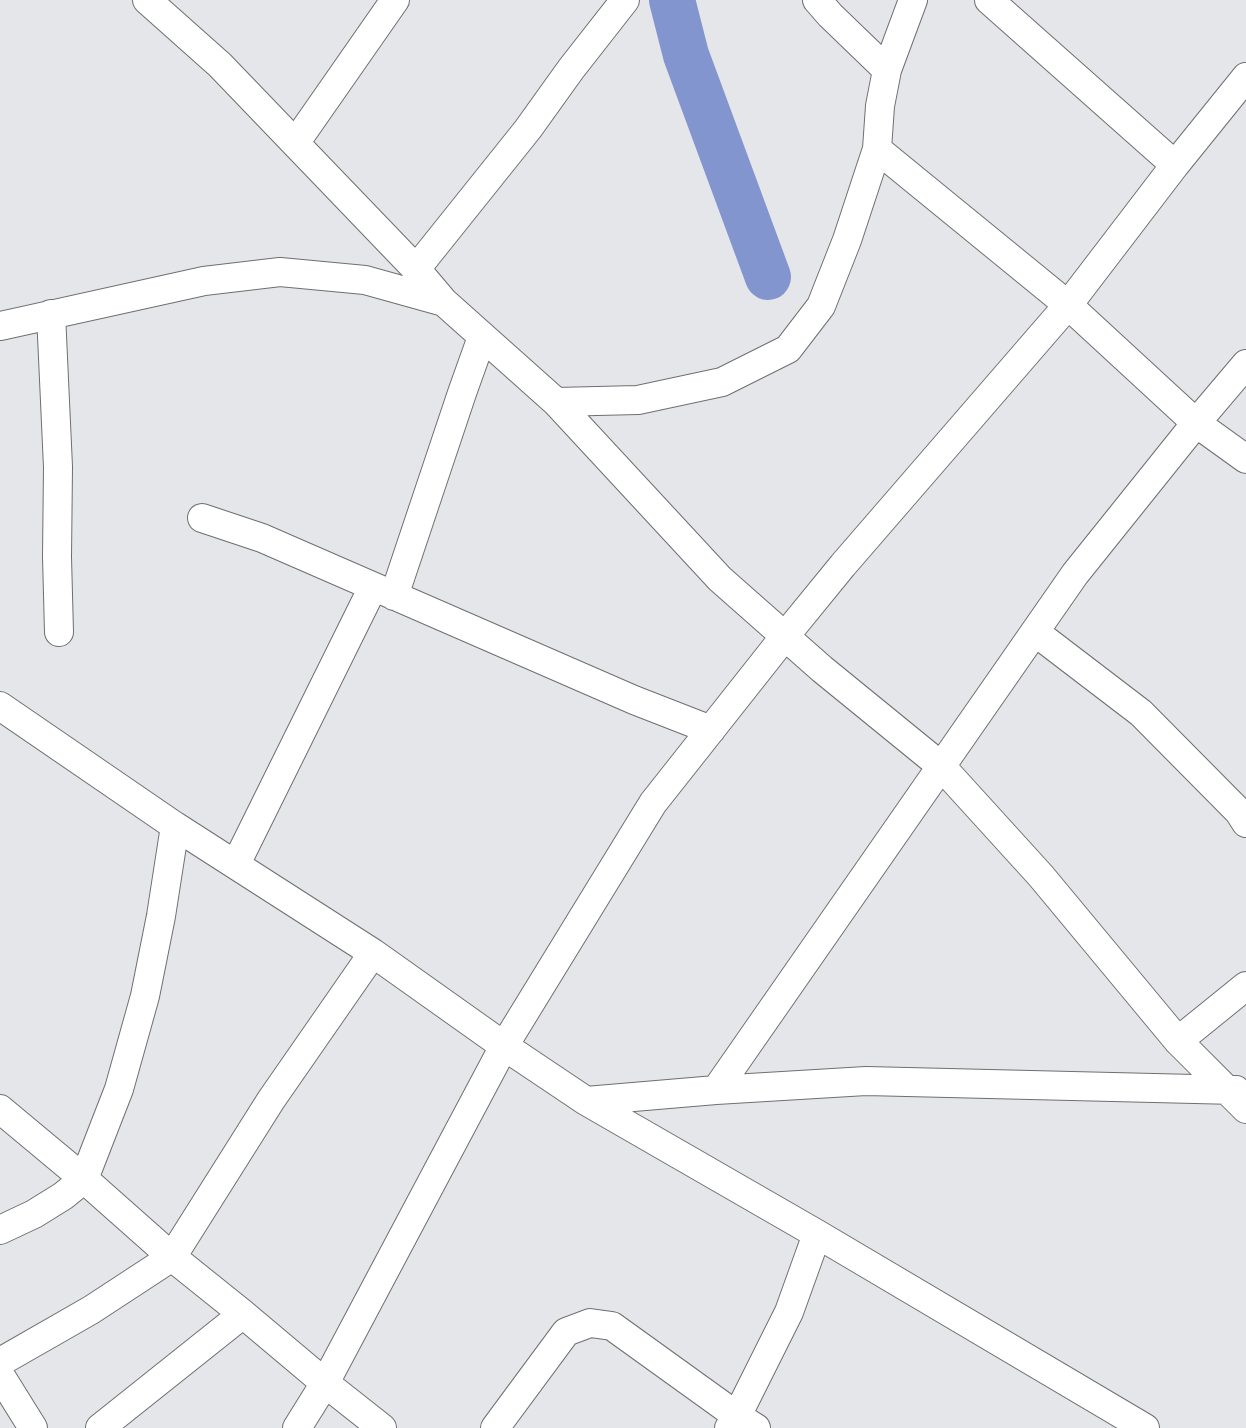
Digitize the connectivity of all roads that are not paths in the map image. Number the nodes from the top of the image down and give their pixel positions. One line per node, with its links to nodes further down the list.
1 (395, 0): 9 (street)
2 (625, 0): 12 (street)
3 (817, 0): 7 (street)
4 (913, 0): 7 (street)
5 (990, 0): 11 (street)
6 (159, 4): 9 (street)
7 (887, 70): 10 (street)
8 (1246, 77): 11 (street)
9 (296, 142): 12 (street)
10 (877, 149): 14 (street); 19 (street)
11 (1175, 165): 14 (street)
12 (416, 269): 13 (street)
13 (444, 302): 15 (street); 17 (street)
14 (1068, 304): 20 (street); 26 (street)
15 (51, 314): 16 (street); 24 (street)
16 (0, 326)
17 (482, 337): 19 (street); 23 (street)
18 (1246, 364): 20 (street)
19 (556, 402): 26 (street)
20 (1196, 423): 21 (street); 25 (street)
21 (1246, 459)
22 (202, 518): 23 (street)
23 (383, 591): 28 (street); 32 (street)
24 (59, 632)
25 (1035, 632): 29 (street); 30 (street)
26 (785, 636): 28 (street); 29 (street)
27 (0, 706): 31 (street)
28 (711, 730): 36 (street)
29 (942, 766): 35 (street); 37 (street)
30 (1246, 823)
31 (175, 826): 32 (street); 42 (street)
32 (236, 864): 33 (street)
33 (373, 953): 36 (street); 45 (street)
34 (1246, 986): 35 (street)
35 (1178, 1041): 38 (street)
36 (504, 1046): 39 (street); 49 (street)
37 (716, 1090): 38 (street); 39 (street)
38 (1236, 1090): 41 (street)
39 (586, 1101): 44 (street)
40 (0, 1108): 42 (street)
41 (1246, 1109)
42 (84, 1179): 43 (street); 45 (street)
43 (0, 1230)
44 (817, 1234): 50 (street); 56 (street)
45 (172, 1257): 46 (street); 47 (street)
46 (243, 1314): 49 (street); 52 (street)
47 (0, 1362)
48 (0, 1375): 51 (street)
49 (325, 1383): 53 (street); 54 (street)
50 (741, 1424): 55 (street)
51 (33, 1428)
52 (100, 1428)
53 (297, 1428)
54 (382, 1428)
55 (495, 1428)
56 (1145, 1428)

